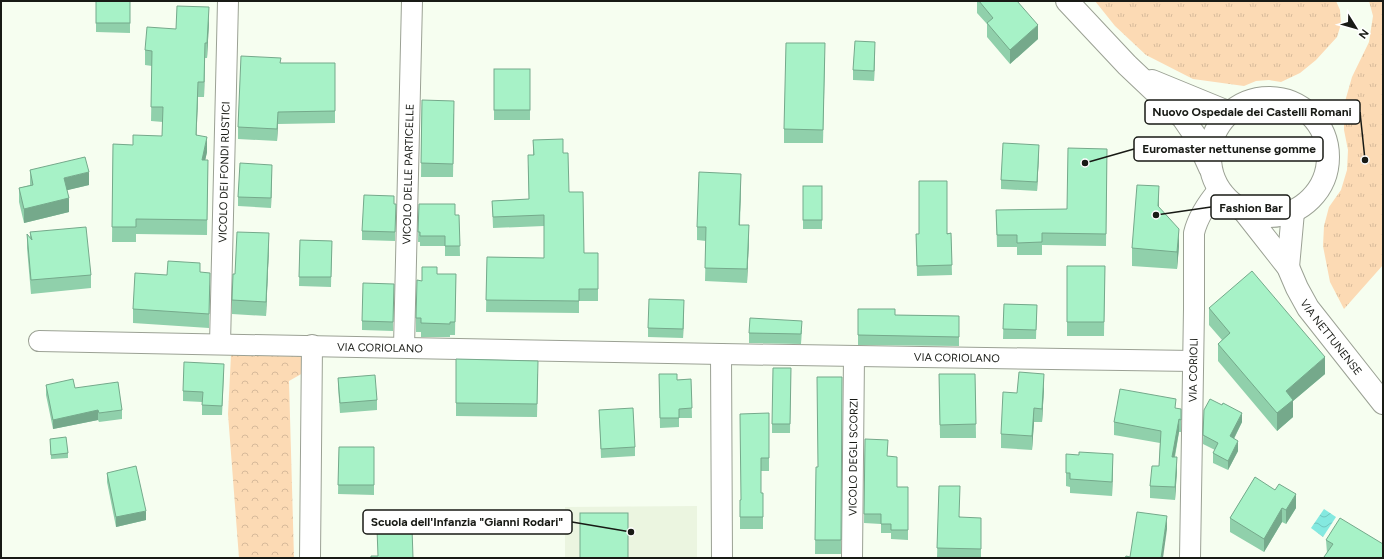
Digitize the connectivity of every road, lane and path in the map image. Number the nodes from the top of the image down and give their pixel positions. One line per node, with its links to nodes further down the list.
1 (228, 1): 11 (street, VICOLO DEI FONDI RUSTICI)
2 (412, 1): 13 (street, VICOLO DELLE PARTICELLE)
3 (1067, 1): 4 (main road)
4 (1138, 75): 5 (main road); 6 (main road)
5 (1230, 113): 6 (main road); 8 (main road)
6 (1215, 181): 7 (main road); 16 (street, VIA CORIOLI)
7 (1244, 211): 8 (main road); 9 (main road, VIA NETTUNENSE)
8 (1293, 212): 9 (main road, VIA NETTUNENSE)
9 (1288, 267): 17 (main road, VIA NETTUNENSE)
10 (38, 341): 11 (street, VIA CORIOLANO)
11 (220, 344): 12 (street, VIA CORIOLANO)
12 (312, 345): 13 (street, VIA CORIOLANO); 18 (street)
13 (404, 347): 14 (street, VIA CORIOLANO)
14 (721, 354): 15 (street, VIA CORIOLANO); 19 (street)
15 (854, 356): 16 (street, VIA CORIOLANO); 20 (street, VICOLO DEGLI SCORZI)
16 (1193, 361): 21 (street, VIA CORIOLI)
17 (1383, 403)
18 (310, 558)
19 (722, 558)
20 (852, 558)
21 (1190, 558)

